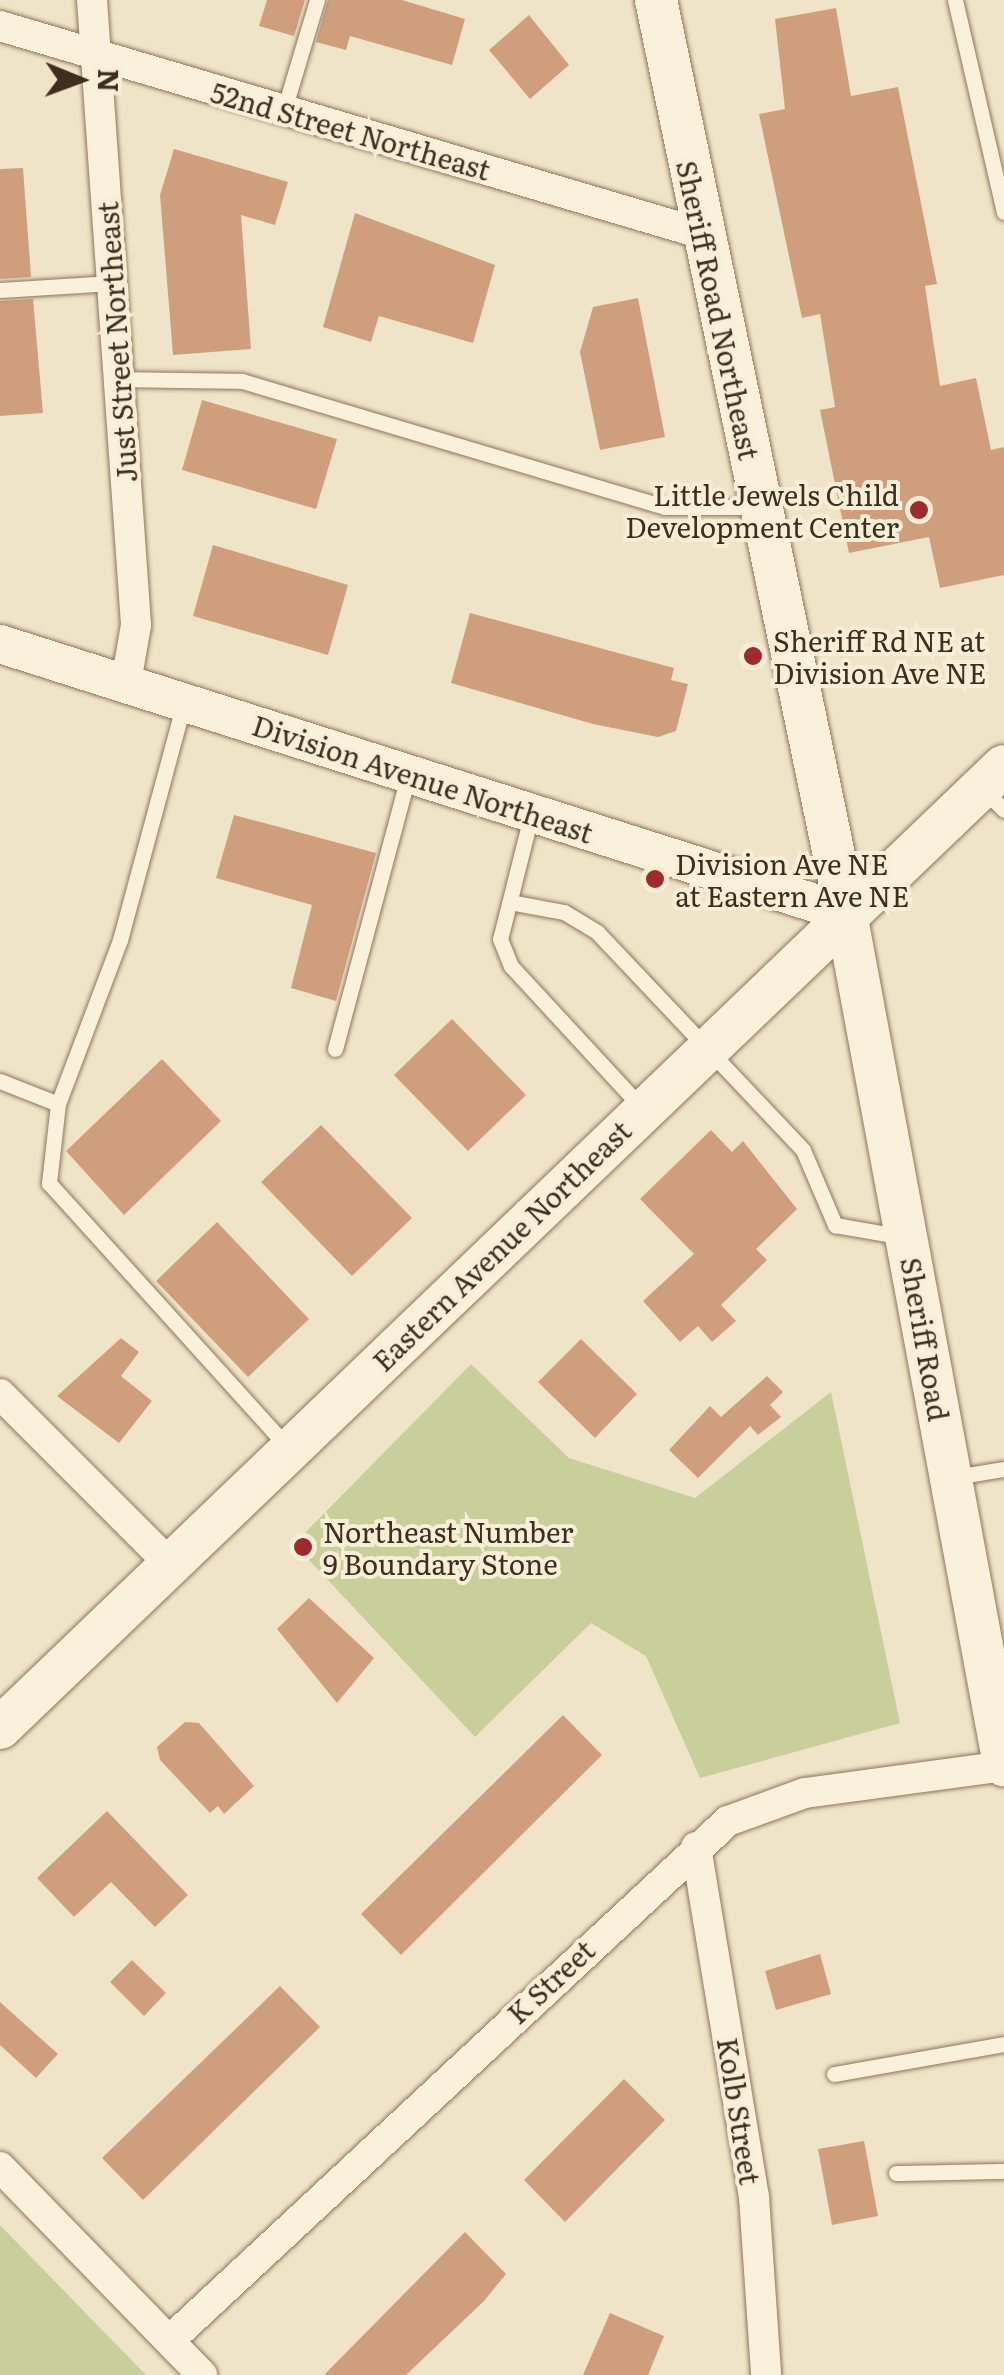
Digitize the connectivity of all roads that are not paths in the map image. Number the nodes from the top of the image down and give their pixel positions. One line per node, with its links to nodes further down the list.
1 (92, 0): 6 (street, Just Street Northeast)
2 (317, 0): 7 (lane)
3 (656, 0): 9 (main road, Sheriff Road Northeast)
4 (955, 0): 8 (lane)
5 (0, 26): 6 (street, 52nd Street Northeast)
6 (96, 56): 7 (street, 52nd Street Northeast); 10 (street, Just Street Northeast)
7 (284, 110): 9 (street, 52nd Street Northeast)
8 (1004, 212)
9 (703, 234): 13 (main road, Sheriff Road Northeast)
10 (112, 283): 11 (lane); 12 (street, Just Street Northeast)
11 (0, 290)
12 (119, 379): 13 (lane); 15 (street, Just Street Northeast)
13 (760, 507): 21 (main road, Sheriff Road Northeast)
14 (0, 644): 15 (street, Division Avenue Northeast)
15 (126, 683): 16 (street, Division Avenue Northeast)
16 (184, 702): 17 (street, Division Avenue Northeast); 25 (lane)
17 (409, 773): 19 (street, Division Avenue Northeast); 23 (lane)
18 (996, 788): 21 (main road, Eastern Avenue Northeast)
19 (532, 812): 20 (lane); 21 (street, Division Avenue Northeast)
20 (515, 903): 22 (lane); 26 (lane)
21 (846, 912): 22 (main road, Eastern Avenue Northeast); 27 (main road, Sheriff Road)
22 (708, 1046): 26 (main road, Eastern Avenue Northeast); 27 (lane)
23 (334, 1049)
24 (0, 1081): 25 (lane)
25 (58, 1104): 29 (lane)
26 (643, 1108): 29 (main road, Eastern Avenue Northeast)
27 (907, 1238): 31 (main road, Sheriff Road)
28 (0, 1394): 32 (street)
29 (289, 1450): 32 (main road, Eastern Avenue Northeast)
30 (1004, 1469): 31 (lane)
31 (951, 1478): 34 (main road, Sheriff Road)
32 (170, 1564): 33 (main road, Eastern Avenue Northeast)
33 (0, 1728)
34 (1004, 1766): 35 (street, K Street)
35 (696, 1848): 41 (street, K Street); 43 (street, Kolb Street)
36 (1004, 2044): 37 (lane)
37 (834, 2074)
38 (0, 2168): 41 (street)
39 (1004, 2171): 40 (lane)
40 (896, 2173)
41 (170, 2340): 42 (street)
42 (202, 2375)
43 (766, 2375)

